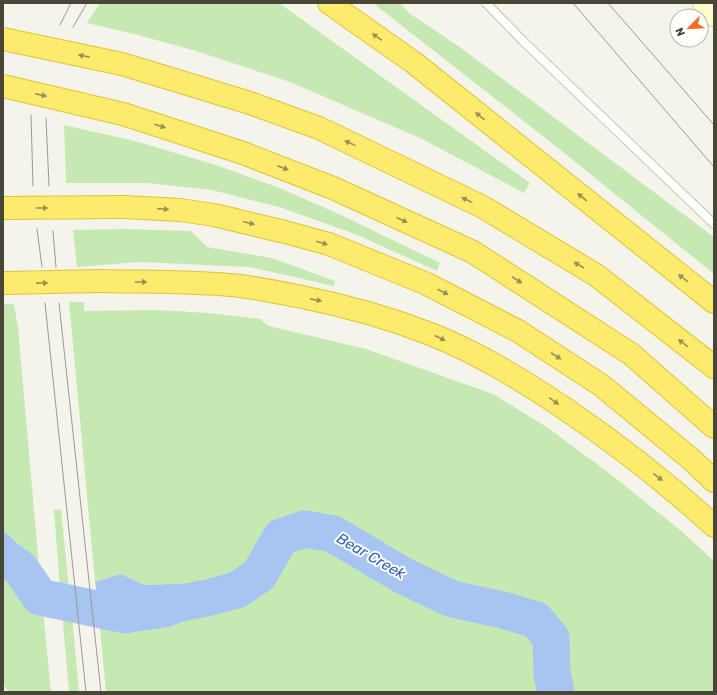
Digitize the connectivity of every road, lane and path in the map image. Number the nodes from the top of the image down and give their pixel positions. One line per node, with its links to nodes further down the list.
1 (329, 3): 10 (highway, one-way to 1)
2 (486, 3): 8 (lane)
3 (704, 3): 4 (street)
4 (714, 15)
5 (3, 38): 11 (highway, one-way to 5, bridge)
6 (3, 86): 12 (highway, one-way to 12, bridge)
7 (3, 208): 13 (highway, one-way to 13, bridge)
8 (714, 224)
9 (3, 284): 14 (highway, one-way to 14, bridge)
10 (714, 302)
11 (714, 367)
12 (714, 427)
13 (714, 481)
14 (714, 526)

